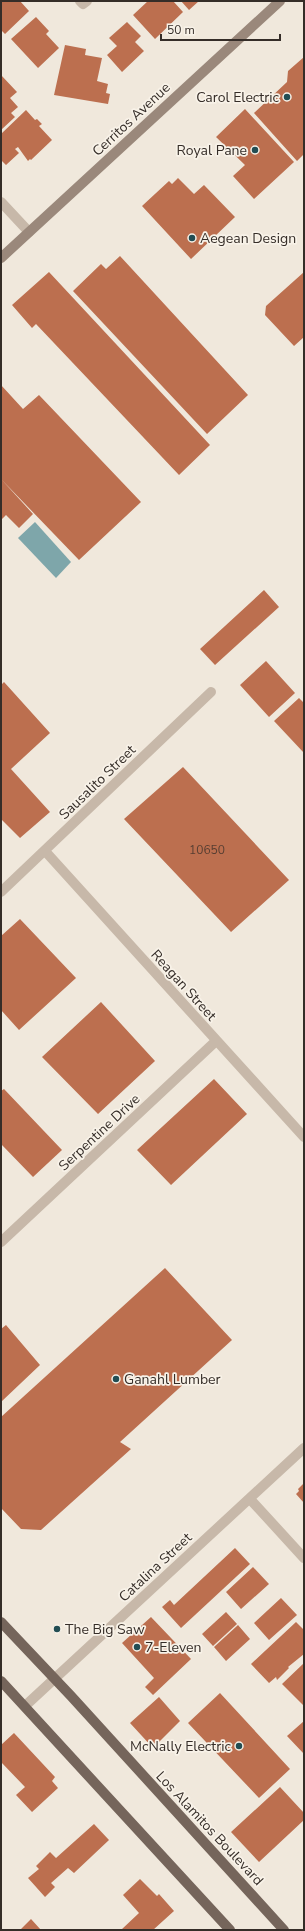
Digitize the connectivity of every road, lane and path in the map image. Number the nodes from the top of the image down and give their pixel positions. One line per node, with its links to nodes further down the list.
1 (280, 1): 3 (main road, Cerritos Avenue)
2 (1, 202): 3 (street)
3 (30, 232): 4 (main road, Cerritos Avenue)
4 (1, 258)
5 (211, 692): 6 (street, Sausalito Street)
6 (45, 851): 7 (street, Sausalito Street); 8 (street, Reagan Street)
7 (1, 892)
8 (216, 1041): 9 (street, Reagan Street); 10 (street, Serpentine Drive)
9 (304, 1137)
10 (1, 1242)
11 (304, 1448): 12 (street, Catalina Street)
12 (250, 1499): 13 (street); 15 (street, Catalina Street)
13 (304, 1558)
14 (1, 1622): 15 (main road, Los Alamitos Boulevard)
15 (55, 1678): 17 (street, Catalina Street); 19 (main road, Los Alamitos Boulevard)
16 (1, 1680): 17 (main road)
17 (25, 1706): 18 (main road)
18 (230, 1930)
19 (284, 1930)

